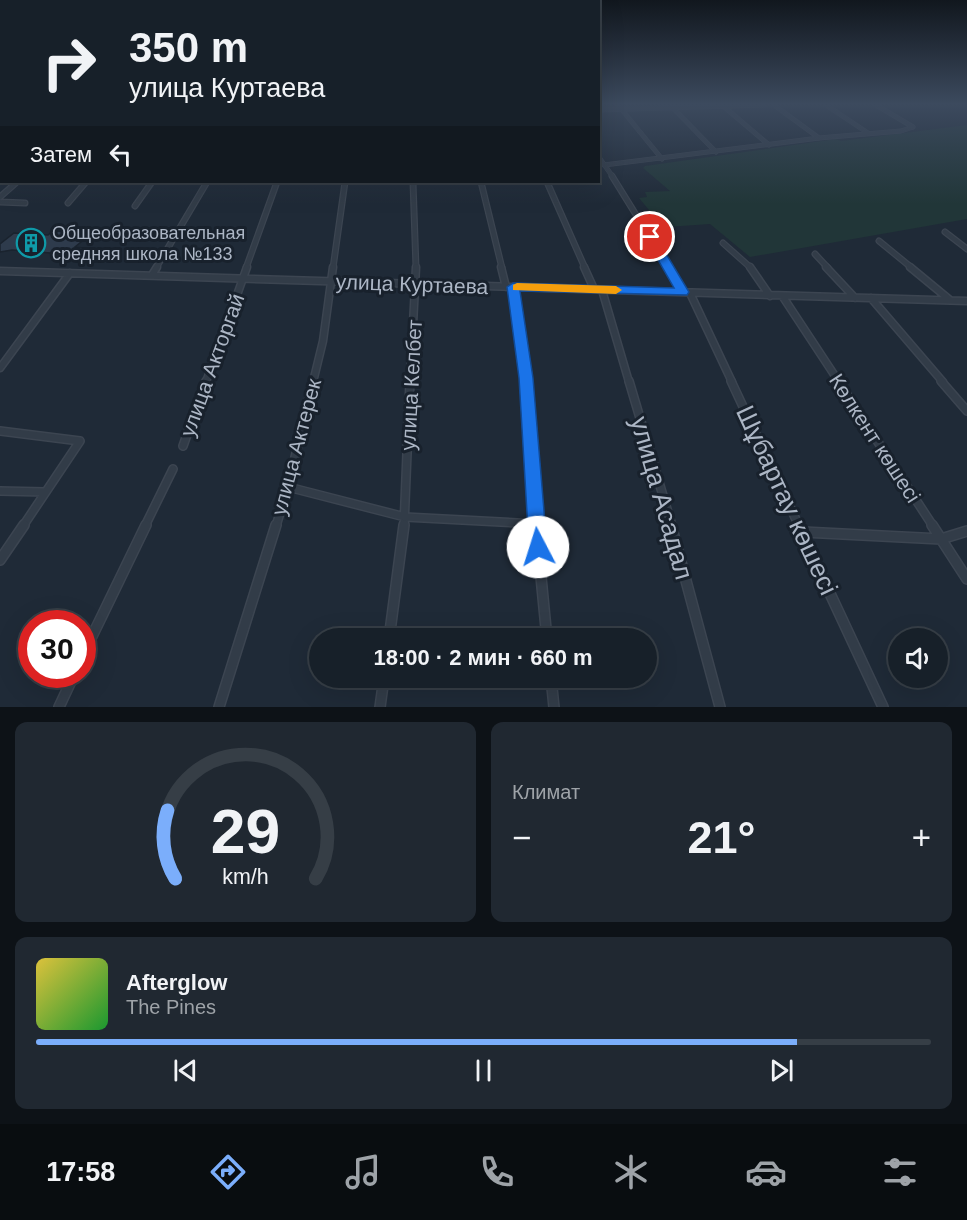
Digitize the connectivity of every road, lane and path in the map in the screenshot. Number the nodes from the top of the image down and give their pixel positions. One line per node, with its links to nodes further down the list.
1 (645, 138): 8 (street)
2 (702, 138): 6 (street)
3 (761, 138): 5 (street)
4 (819, 138): 5 (street)
5 (769, 145): 6 (street)
6 (716, 152): 8 (street)
7 (600, 159): 9 (street, Шұбартау көшесі)
8 (662, 159): 9 (street)
9 (604, 165): 37 (street, Шұбартау көшесі)
10 (16, 183): 19 (street)
11 (85, 183): 22 (street)
12 (151, 183): 23 (street)
13 (206, 183): 31 (street)
14 (277, 183): 32 (street, улица Акторгай)
15 (345, 183): 33 (street, улица Актерек)
16 (413, 183): 34 (street, улица Келбет)
17 (481, 183): 35 (street)
18 (548, 183): 36 (street, улица Асадал)
19 (0, 197)
20 (0, 202): 21 (street)
21 (25, 203)
22 (68, 203)
23 (135, 206)
24 (945, 232): 27 (street)
25 (879, 241): 42 (street)
26 (723, 243): 38 (street)
27 (967, 249)
28 (815, 254): 40 (street)
29 (0, 271): 30 (street, улица Куртаева)
30 (70, 273): 31 (street, улица Куртаева); 44 (street)
31 (152, 275): 32 (street, улица Куртаева)
32 (243, 278): 33 (street, улица Куртаева); 47 (street, улица Акторгай)
33 (330, 281): 34 (street, улица Куртаева); 49 (street, улица Актерек)
34 (417, 283): 35 (street, улица Куртаева); 52 (street, улица Келбет)
35 (510, 287): 36 (street, улица Куртаева); 53 (street)
36 (598, 290): 37 (street, улица Куртаева); 69 (street, улица Асадал)
37 (686, 292): 38 (street, улица Куртаева); 54 (street, Шұбартау көшесі)
38 (770, 296): 39 (street, улица Куртаева)
39 (783, 297): 40 (street, улица Куртаева); 56 (street, Көлкент көшесі)
40 (855, 298): 41 (street, улица Куртаева)
41 (871, 298): 42 (street, улица Куртаева); 45 (street)
42 (950, 300): 43 (street, улица Куртаева)
43 (967, 301)
44 (0, 368)
45 (967, 411)
46 (0, 432): 51 (street)
47 (183, 447)
48 (173, 469): 59 (street)
49 (288, 487): 52 (street); 66 (street, улица Актерек)
50 (0, 491): 51 (street)
51 (45, 492): 57 (street)
52 (405, 517): 53 (street); 60 (street, улица Келбет)
53 (536, 524): 61 (street)
54 (803, 531): 56 (street); 70 (street, Шұбартау көшесі)
55 (967, 531): 56 (street)
56 (941, 539): 58 (street, Көлкент көшесі)
57 (0, 560)
58 (967, 579)
59 (96, 628)
60 (390, 628)
61 (546, 628)
62 (68, 688): 65 (street)
63 (383, 688): 67 (street)
64 (552, 688): 68 (street)
65 (58, 707)
66 (219, 707)
67 (380, 707)
68 (554, 707)
69 (720, 707)
70 (883, 707)

